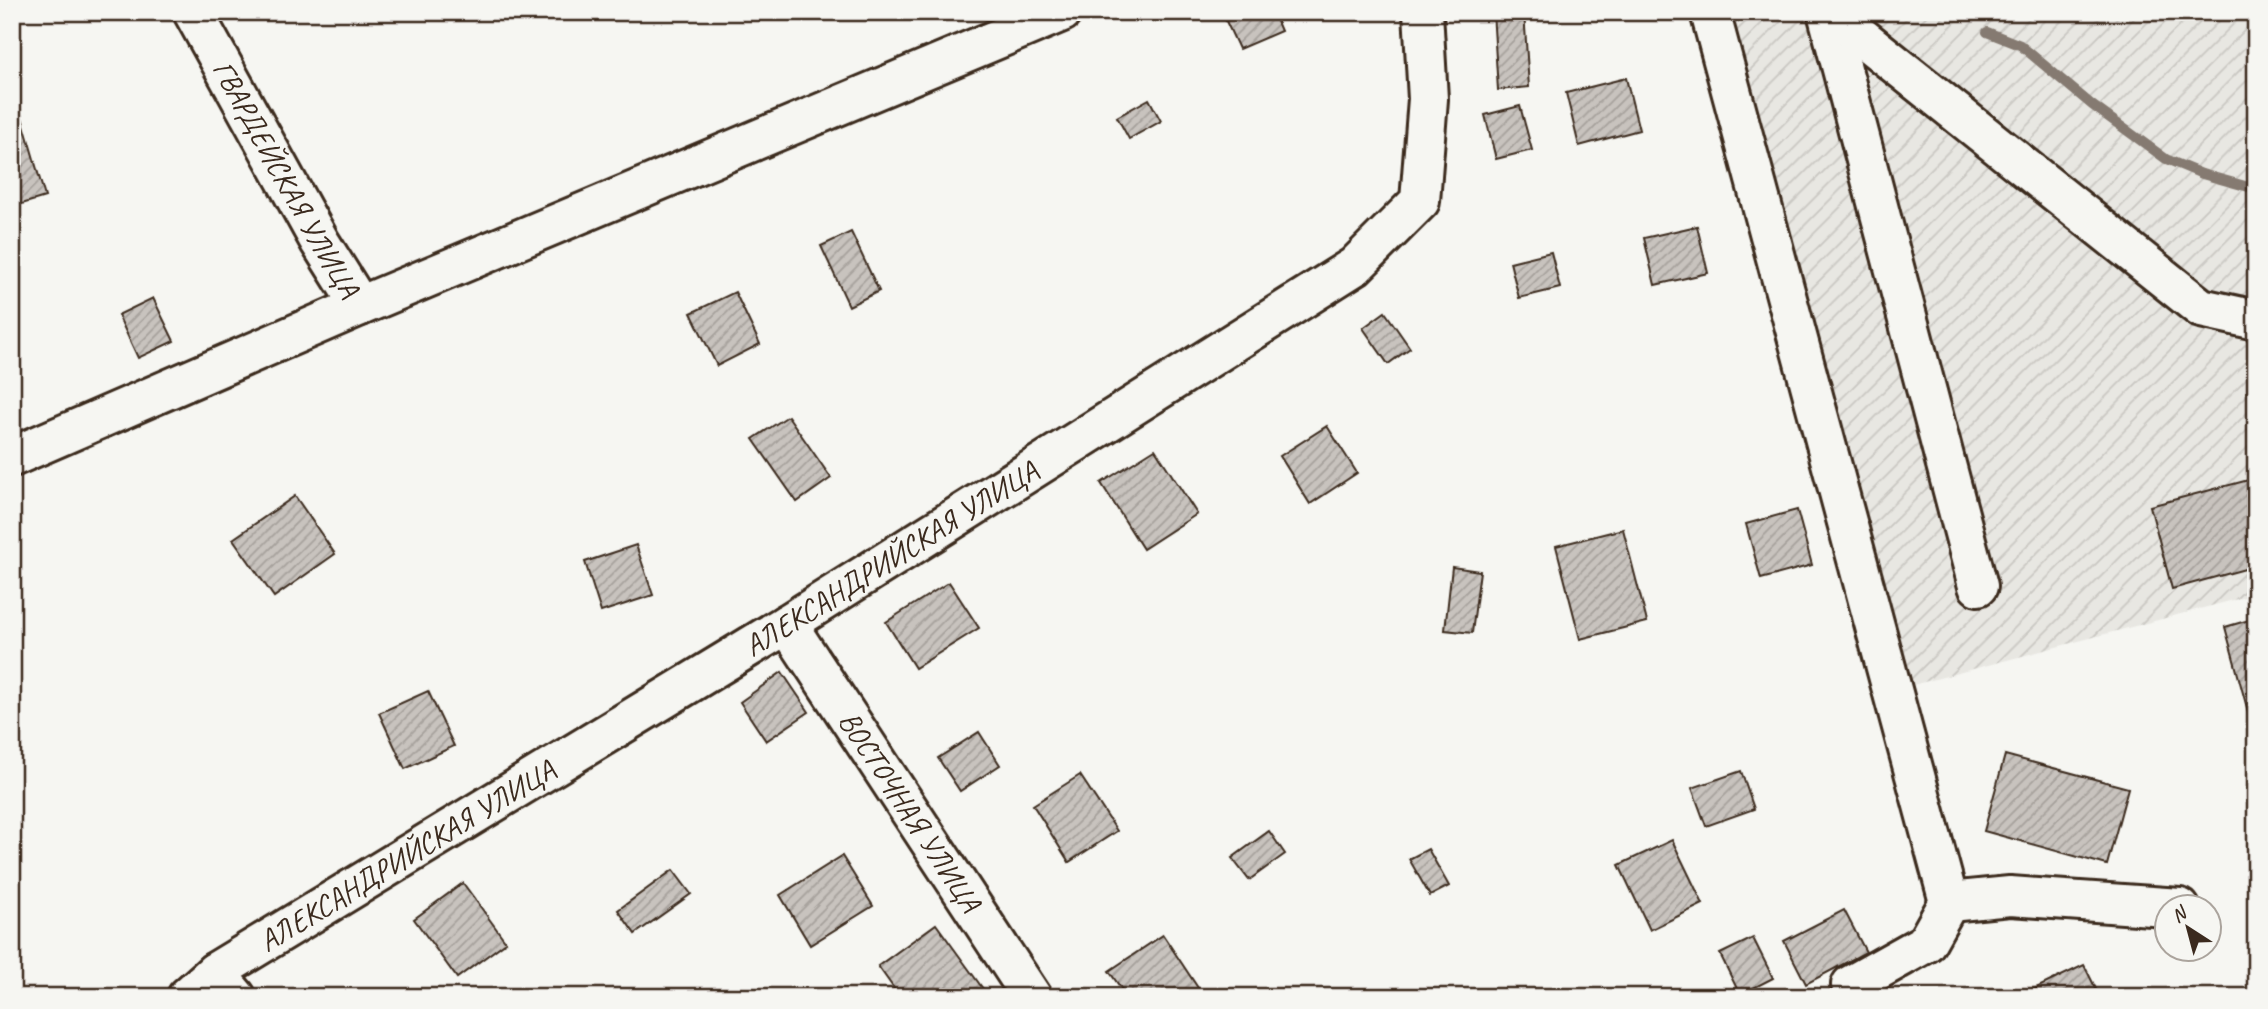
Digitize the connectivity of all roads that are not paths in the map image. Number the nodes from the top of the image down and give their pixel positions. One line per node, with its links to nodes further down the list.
1 (193, 12): 6 (street, ГВАРДЕЙСКАЯ УЛИЦА)
2 (1062, 12): 6 (street)
3 (1423, 12): 10 (street, АЛЕКСАНДРИЙСКАЯ УЛИЦА)
4 (1710, 12): 11 (street)
5 (1829, 12): 7 (street); 9 (street)
6 (360, 306): 8 (street)
7 (2256, 320)
8 (12, 457)
9 (1978, 586)
10 (787, 624): 14 (street, АЛЕКСАНДРИЙСКАЯ УЛИЦА); 15 (street, ВОСТОЧНАЯ УЛИЦА)
11 (1949, 902): 12 (street); 13 (street)
12 (2152, 906)
13 (1851, 985)
14 (213, 989)
15 (1032, 997)

